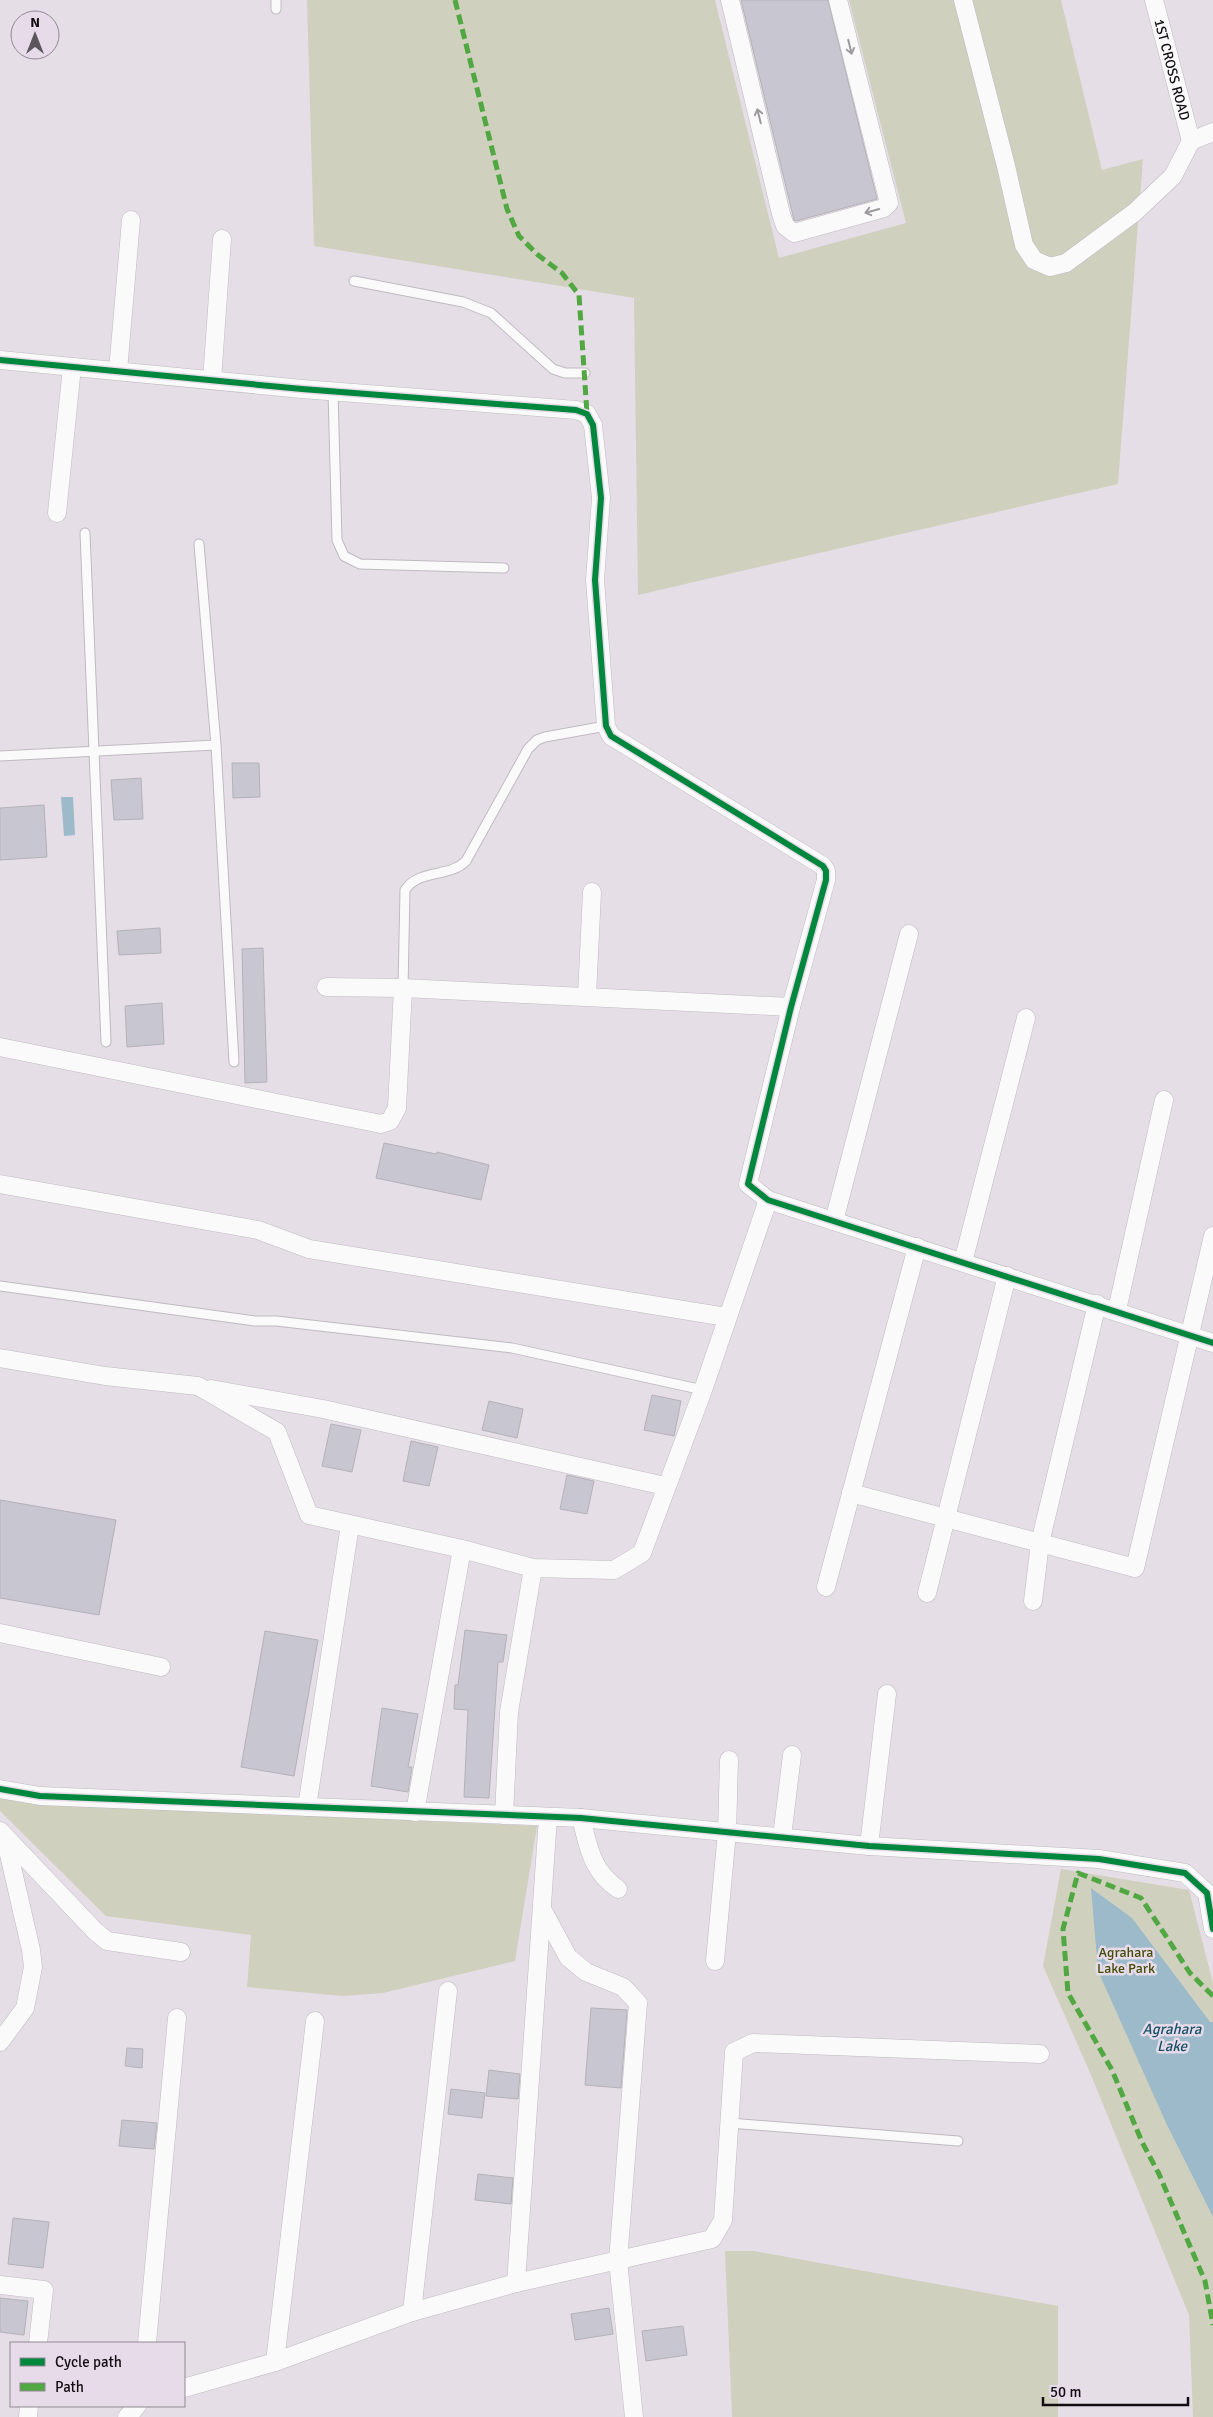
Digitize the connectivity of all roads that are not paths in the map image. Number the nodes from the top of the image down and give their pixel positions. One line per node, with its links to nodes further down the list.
1 (730, 0): 2 (street, one-way to 1)
2 (838, 0)
3 (963, 0): 6 (street)
4 (1154, 0): 6 (street, 1ST CROSS ROAD)
5 (1213, 132): 6 (street)
6 (1191, 140)
7 (131, 220): 12 (street)
8 (222, 239): 14 (street)
9 (354, 281): 13 (lane)
10 (0, 360): 11 (street)
11 (72, 367): 12 (street); 16 (street)
12 (118, 371): 14 (street)
13 (585, 373)
14 (212, 380): 15 (street)
15 (333, 392): 19 (lane); 20 (street)
16 (57, 513)
17 (85, 533): 22 (lane)
18 (200, 544): 21 (lane)
19 (504, 568)
20 (606, 726): 27 (lane); 29 (street)
21 (216, 746): 22 (lane); 33 (lane)
22 (94, 751): 23 (lane); 31 (lane)
23 (0, 756)
24 (592, 892): 28 (street)
25 (909, 934): 37 (street)
26 (326, 987): 27 (street)
27 (403, 988): 28 (street); 32 (street)
28 (588, 996): 29 (street)
29 (790, 1007): 36 (street)
30 (1026, 1018): 40 (street)
31 (106, 1042)
32 (0, 1047)
33 (234, 1062)
34 (1164, 1100): 44 (street)
35 (0, 1184): 45 (street)
36 (768, 1200): 37 (street); 45 (street)
37 (834, 1221): 39 (street)
38 (1213, 1236): 46 (street)
39 (917, 1247): 40 (street); 52 (street)
40 (963, 1262): 41 (street)
41 (1007, 1276): 43 (street); 53 (street)
42 (0, 1286): 50 (lane)
43 (1097, 1304): 44 (street); 55 (street)
44 (1117, 1310): 46 (street)
45 (726, 1317): 50 (street)
46 (1190, 1334): 47 (street); 55 (street)
47 (1213, 1343)
48 (0, 1358): 49 (street)
49 (198, 1386): 51 (street); 54 (street)
50 (702, 1390): 51 (street)
51 (665, 1486): 57 (street)
52 (851, 1493): 53 (street); 58 (street)
53 (946, 1518): 55 (street); 59 (street)
54 (350, 1525): 56 (street); 67 (street)
55 (1040, 1543): 60 (street)
56 (462, 1549): 57 (street); 68 (street)
57 (533, 1568): 69 (street)
58 (826, 1587)
59 (927, 1593)
60 (1033, 1601)
61 (0, 1633): 62 (street)
62 (161, 1667)
63 (887, 1694): 75 (street)
64 (792, 1755): 74 (street)
65 (729, 1760): 72 (street)
66 (0, 1789): 67 (street)
67 (307, 1807): 68 (street)
68 (414, 1812): 69 (street)
69 (504, 1815): 70 (street)
70 (548, 1817): 71 (street); 77 (street)
71 (581, 1818): 72 (street); 76 (street)
72 (727, 1832): 74 (street); 80 (street)
73 (2, 1833): 79 (street); 84 (street)
74 (782, 1837): 75 (street)
75 (869, 1846): 78 (street)
76 (618, 1889)
77 (542, 1909): 88 (street); 89 (street)
78 (1213, 1929)
79 (181, 1952)
80 (715, 1960)
81 (448, 1991): 91 (street)
82 (177, 2018): 93 (street)
83 (315, 2022): 94 (street)
84 (0, 2042)
85 (1040, 2054): 86 (street)
86 (729, 2122): 87 (lane); 88 (street)
87 (958, 2141)
88 (618, 2261): 89 (street); 98 (street)
89 (516, 2283): 91 (street)
90 (0, 2285): 92 (street)
91 (412, 2312): 94 (street)
92 (38, 2342)
93 (147, 2342)
94 (275, 2362): 95 (street)
95 (185, 2388)
96 (136, 2407): 97 (street)
97 (127, 2417)
98 (634, 2417)

